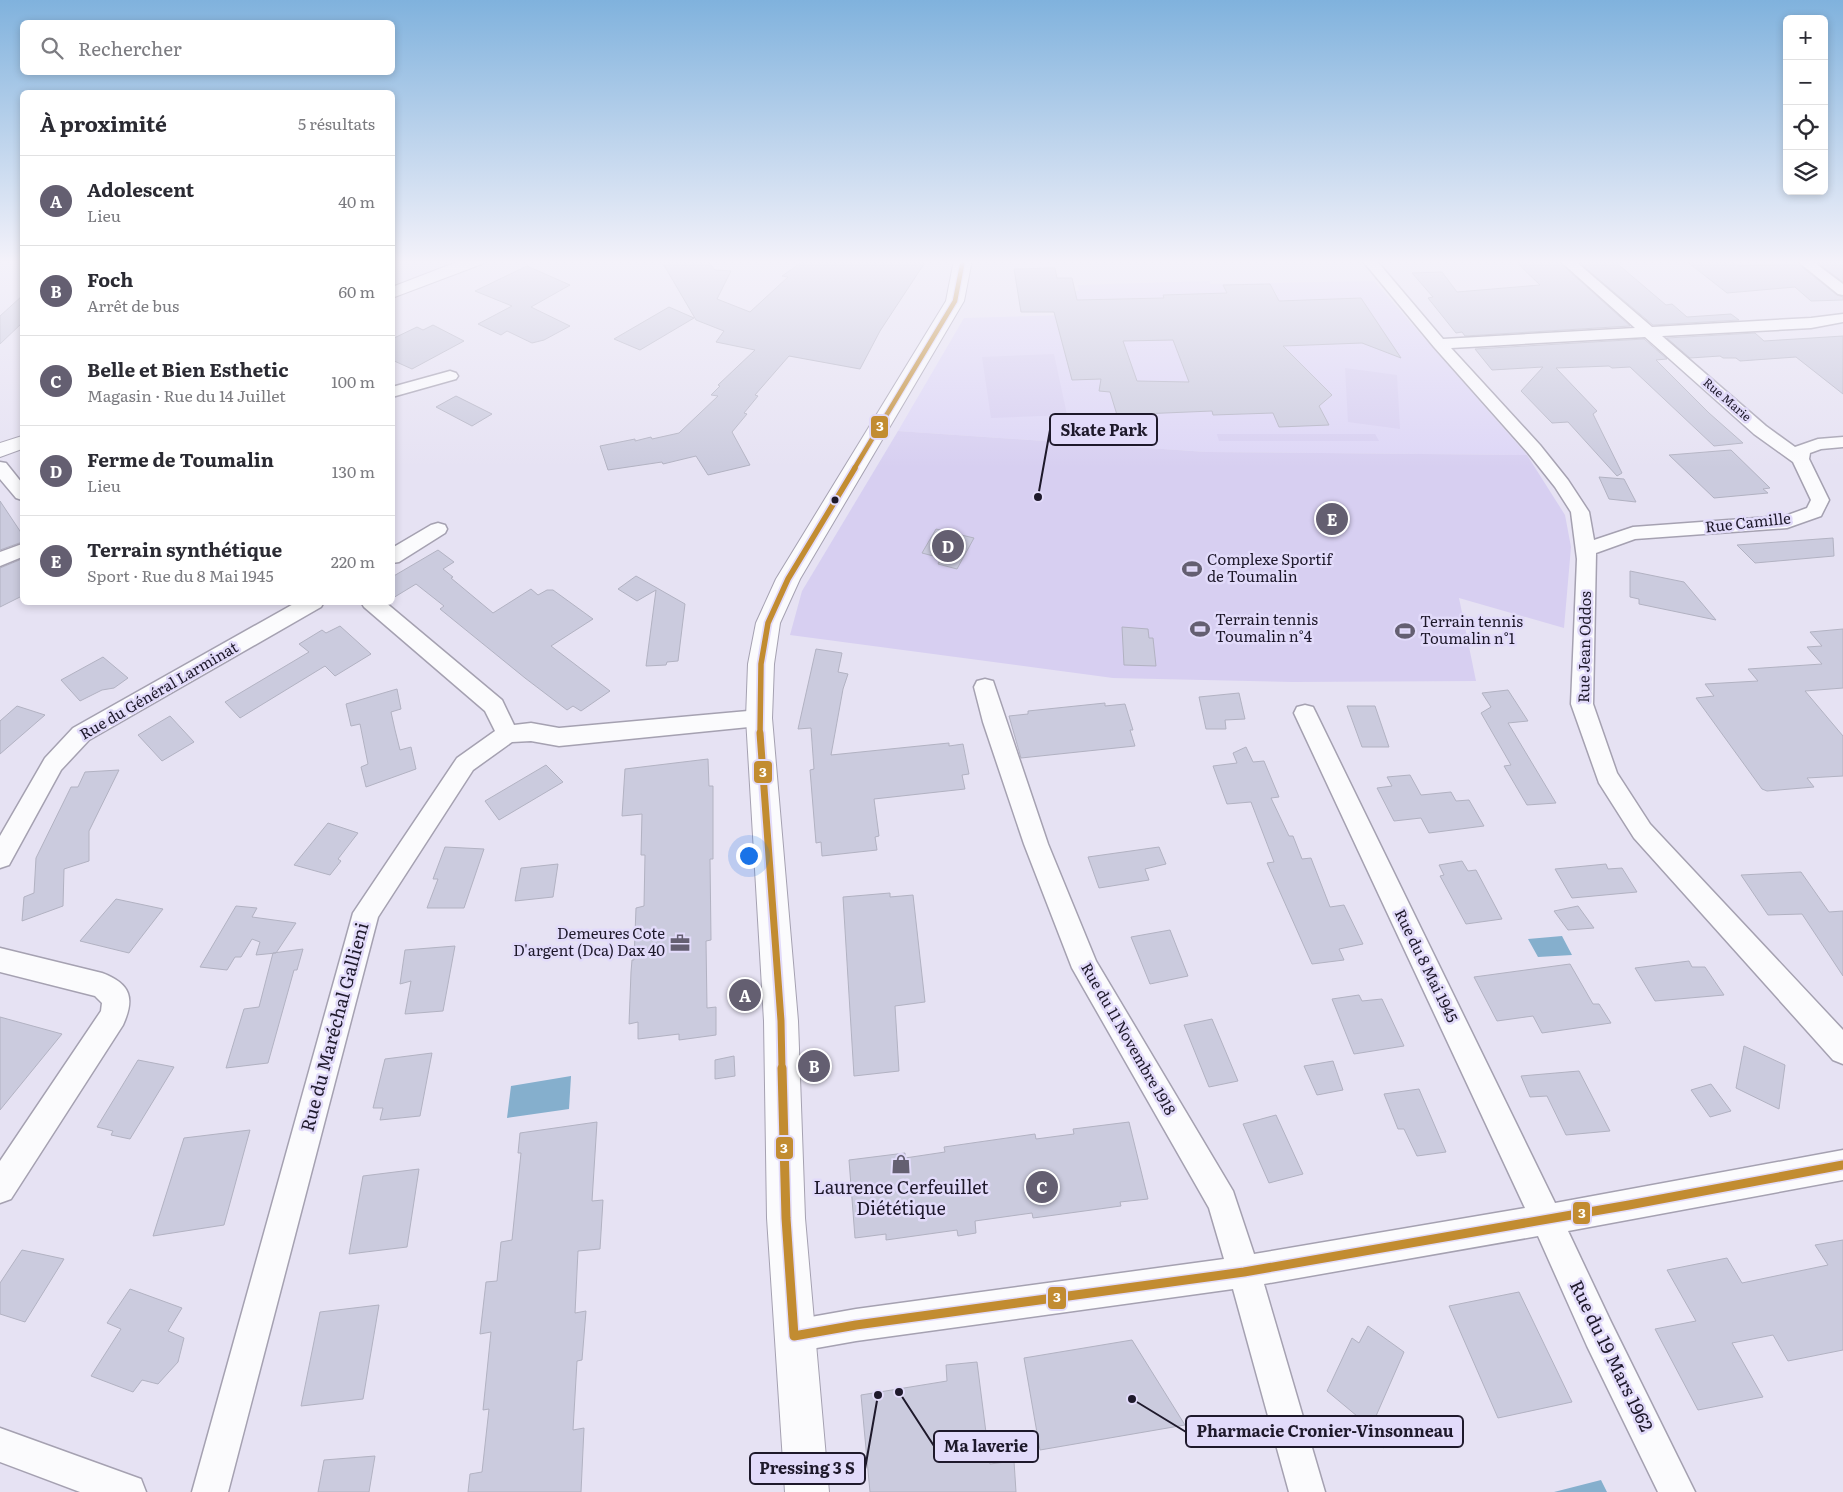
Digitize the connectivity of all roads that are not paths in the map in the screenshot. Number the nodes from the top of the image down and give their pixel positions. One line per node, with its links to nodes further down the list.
1 (938, 330): 26 (main road)
2 (1427, 330): 6 (street, Rue Jean Oddos)
3 (1646, 330): 5 (street, Rue Marie)
4 (1692, 330): 5 (street)
5 (1649, 332): 6 (street); 12 (street, Rue Marie)
6 (1439, 344): 15 (street, Rue Jean Oddos)
7 (450, 376): 8 (street)
8 (395, 391)
9 (1843, 442): 12 (street)
10 (20, 443): 11 (main road)
11 (0, 451)
12 (1800, 458): 17 (street, Rue Camille)
13 (0, 467): 14 (street)
14 (20, 492)
15 (1580, 512): 17 (street, Rue Camille); 18 (street, Rue Jean Oddos)
16 (438, 529): 20 (street)
17 (1629, 534): 18 (street, Rue Camille)
18 (1586, 549): 30 (street, Rue Jean Oddos)
19 (20, 551): 21 (street)
20 (395, 555)
21 (0, 560)
22 (309, 605): 28 (street, Rue du Général Larminat)
23 (375, 605): 27 (street)
24 (985, 687): 34 (street, Rue du 11 Novembre 1918)
25 (1305, 713): 33 (street, Rue du 8 Mai 1945)
26 (759, 718): 27 (street); 35 (main road)
27 (507, 734): 38 (street, Rue du Maréchal Gallieni)
28 (0, 858)
29 (0, 960): 32 (street)
30 (1843, 1050)
31 (1843, 1165): 33 (street)
32 (0, 1188)
33 (1547, 1220): 34 (street); 41 (street, Rue du 19 Mars 1962)
34 (1244, 1272): 35 (street); 40 (street, Rue du 11 Novembre 1918)
35 (794, 1336): 39 (main road)
36 (0, 1445): 37 (street)
37 (128, 1492)
38 (210, 1492)
39 (806, 1492)
40 (1307, 1492)
41 (1677, 1492)

